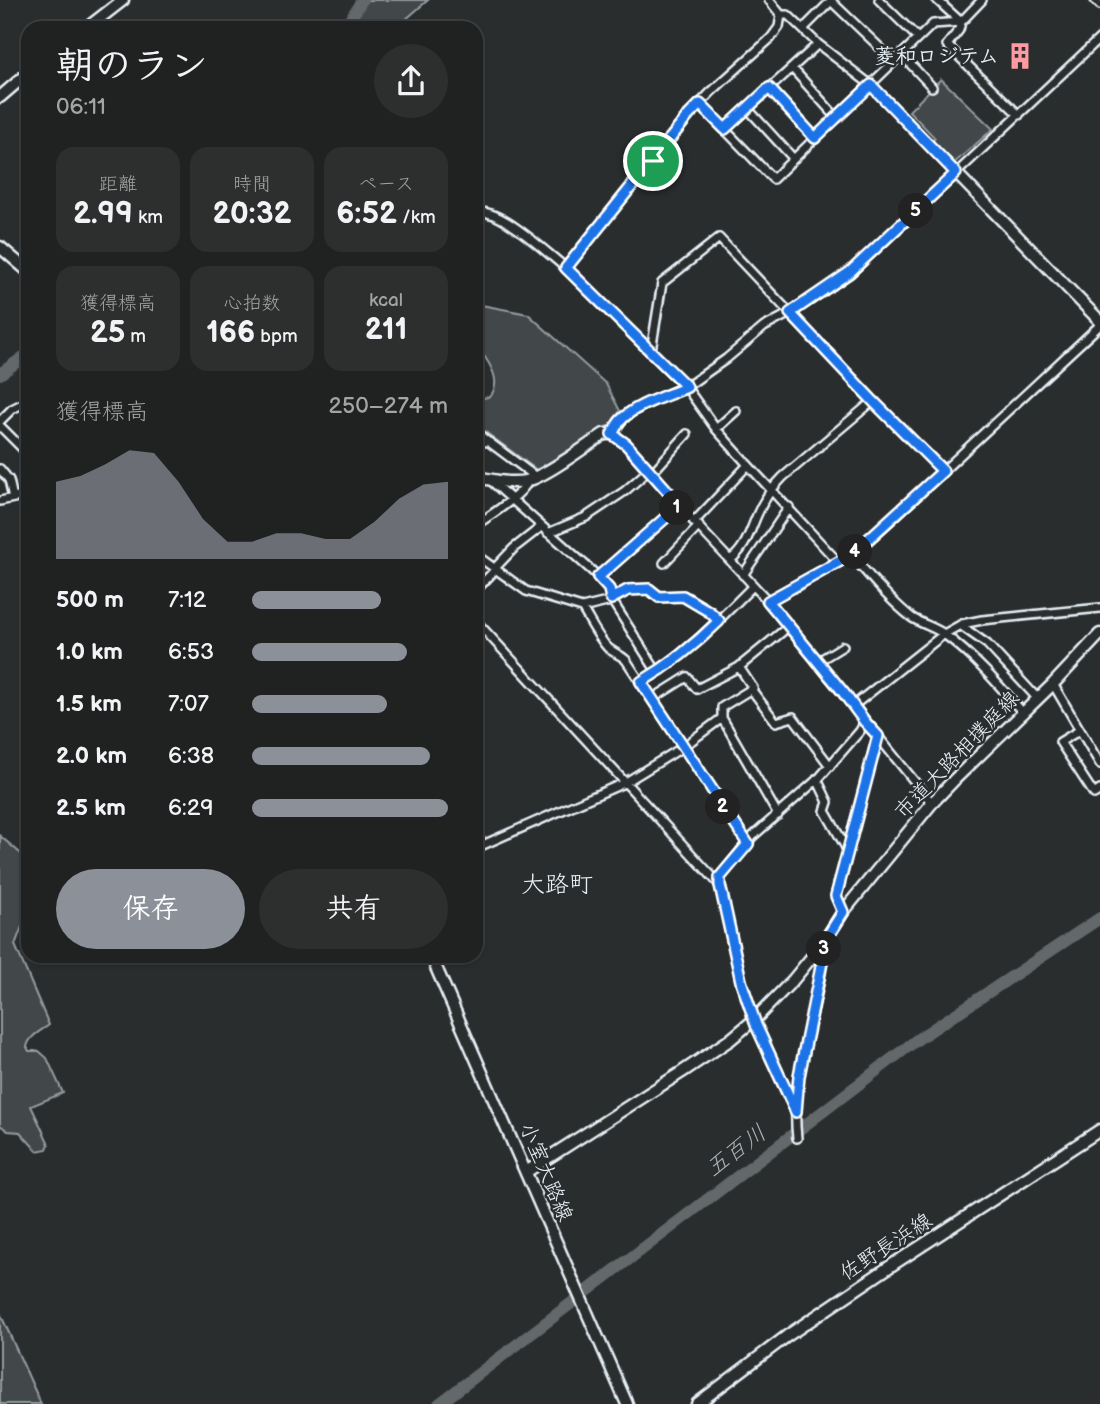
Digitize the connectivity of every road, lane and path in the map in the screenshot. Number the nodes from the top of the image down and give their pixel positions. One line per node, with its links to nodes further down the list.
1 (123, 0): 11 (street)
2 (769, 0): 10 (street)
3 (892, 0): 8 (street)
4 (937, 0): 12 (street)
5 (982, 0): 12 (street)
6 (1095, 0): 9 (street)
7 (831, 1): 13 (street); 18 (street)
8 (882, 3): 14 (street)
9 (1100, 5)
10 (781, 15): 13 (street); 25 (street)
11 (96, 21)
12 (961, 22): 14 (street); 27 (street)
13 (803, 29): 16 (street)
14 (918, 38): 17 (street)
15 (1100, 38): 27 (street)
16 (818, 44): 19 (street); 21 (street)
17 (901, 54): 18 (street); 22 (street)
18 (894, 61): 21 (street)
19 (792, 68): 23 (street); 28 (street)
20 (21, 80): 24 (street)
21 (871, 85): 28 (street); 32 (street)
22 (932, 87)
23 (769, 88): 26 (street); 30 (street)
24 (0, 97)
25 (700, 104): 29 (street); 36 (street)
26 (748, 109): 29 (street); 31 (street)
27 (1019, 115): 32 (street)
28 (837, 118): 30 (street)
29 (725, 129): 31 (street)
30 (815, 138): 31 (street)
31 (793, 158)
32 (956, 173): 37 (street); 38 (street)
33 (483, 212): 36 (street)
34 (0, 247): 35 (street)
35 (21, 265)
36 (566, 268): 39 (street)
37 (790, 313): 39 (street); 40 (street); 41 (street)
38 (1100, 323): 55 (street)
39 (651, 351): 40 (street)
40 (687, 387): 46 (street); 47 (street)
41 (873, 401): 55 (street); 60 (street)
42 (21, 405): 44 (street)
43 (736, 411): 46 (street)
44 (0, 421)
45 (0, 426): 52 (street)
46 (716, 429): 53 (street)
47 (612, 434): 56 (street); 58 (street)
48 (687, 435): 56 (street)
49 (483, 437): 51 (street)
50 (483, 442): 51 (street)
51 (489, 442): 58 (street)
52 (21, 447)
53 (748, 465): 60 (street); 68 (street)
54 (0, 469): 62 (street)
55 (943, 471): 71 (street)
56 (650, 472): 65 (street); 70 (street)
57 (483, 479): 59 (street)
58 (532, 479): 59 (street); 64 (street)
59 (489, 480): 64 (street)
60 (771, 488): 66 (street); 73 (street)
61 (21, 496): 62 (street)
62 (13, 498): 63 (street)
63 (0, 500)
64 (510, 500): 67 (street); 69 (street)
65 (680, 505): 68 (street); 78 (street)
66 (789, 507): 74 (street); 77 (street)
67 (483, 520)
68 (696, 524): 73 (street); 75 (street)
69 (541, 527): 70 (street); 76 (street)
70 (548, 533): 78 (street)
71 (851, 555): 74 (street); 89 (street)
72 (483, 560): 76 (street)
73 (730, 560): 77 (street)
74 (838, 562): 82 (street)
75 (664, 563)
76 (495, 569): 79 (street); 83 (street)
77 (743, 575): 80 (street)
78 (598, 577): 81 (street)
79 (483, 582)
80 (753, 586): 82 (street); 85 (street)
81 (611, 599): 83 (street); 85 (street); 94 (street)
82 (768, 601): 87 (street)
83 (582, 608): 95 (street)
84 (1100, 608): 86 (street)
85 (719, 621): 94 (street)
86 (960, 625): 89 (street); 99 (street)
87 (788, 627): 92 (street); 93 (street)
88 (483, 629): 110 (street)
89 (944, 634): 100 (street); 101 (street)
90 (1100, 634): 96 (street, 市道大路相撲庭線)
91 (844, 646): 92 (street)
92 (817, 662): 100 (street)
93 (739, 667): 97 (street); 98 (street)
94 (657, 672): 95 (street)
95 (641, 682): 98 (street)
96 (1053, 684): 99 (street, 市道大路相撲庭線); 104 (street)
97 (751, 689): 102 (street); 108 (street)
98 (652, 699): 106 (street)
99 (1038, 699): 101 (street, 市道大路相撲庭線)
100 (853, 706): 103 (street)
101 (1024, 714): 112 (street, 市道大路相撲庭線)
102 (722, 718): 106 (street); 113 (street)
103 (865, 722): 105 (street); 108 (street)
104 (1080, 730): 107 (street); 111 (street)
105 (878, 736): 112 (street); 116 (street)
106 (683, 747): 110 (street); 114 (street)
107 (1100, 764)
108 (830, 766): 109 (street)
109 (817, 779): 113 (street); 116 (street)
110 (626, 782): 115 (street); 117 (street)
111 (1100, 790)
112 (932, 803): 118 (street, 市道大路相撲庭線)
113 (778, 814): 114 (street)
114 (748, 844): 117 (street)
115 (483, 845)
116 (848, 852): 118 (street)
117 (720, 885): 121 (street)
118 (843, 912): 119 (street, 市道大路相撲庭線)
119 (824, 942): 121 (street, 市道大路相撲庭線); 122 (street)
120 (434, 963): 125 (street, 小室大路線)
121 (755, 1019): 122 (street); 125 (street, 市道大路相撲庭線)
122 (796, 1112): 124 (street)
123 (1100, 1130): 127 (street, 佐野長浜線)
124 (797, 1138)
125 (526, 1172): 126 (street, 小室大路線)
126 (626, 1404)
127 (697, 1404)

